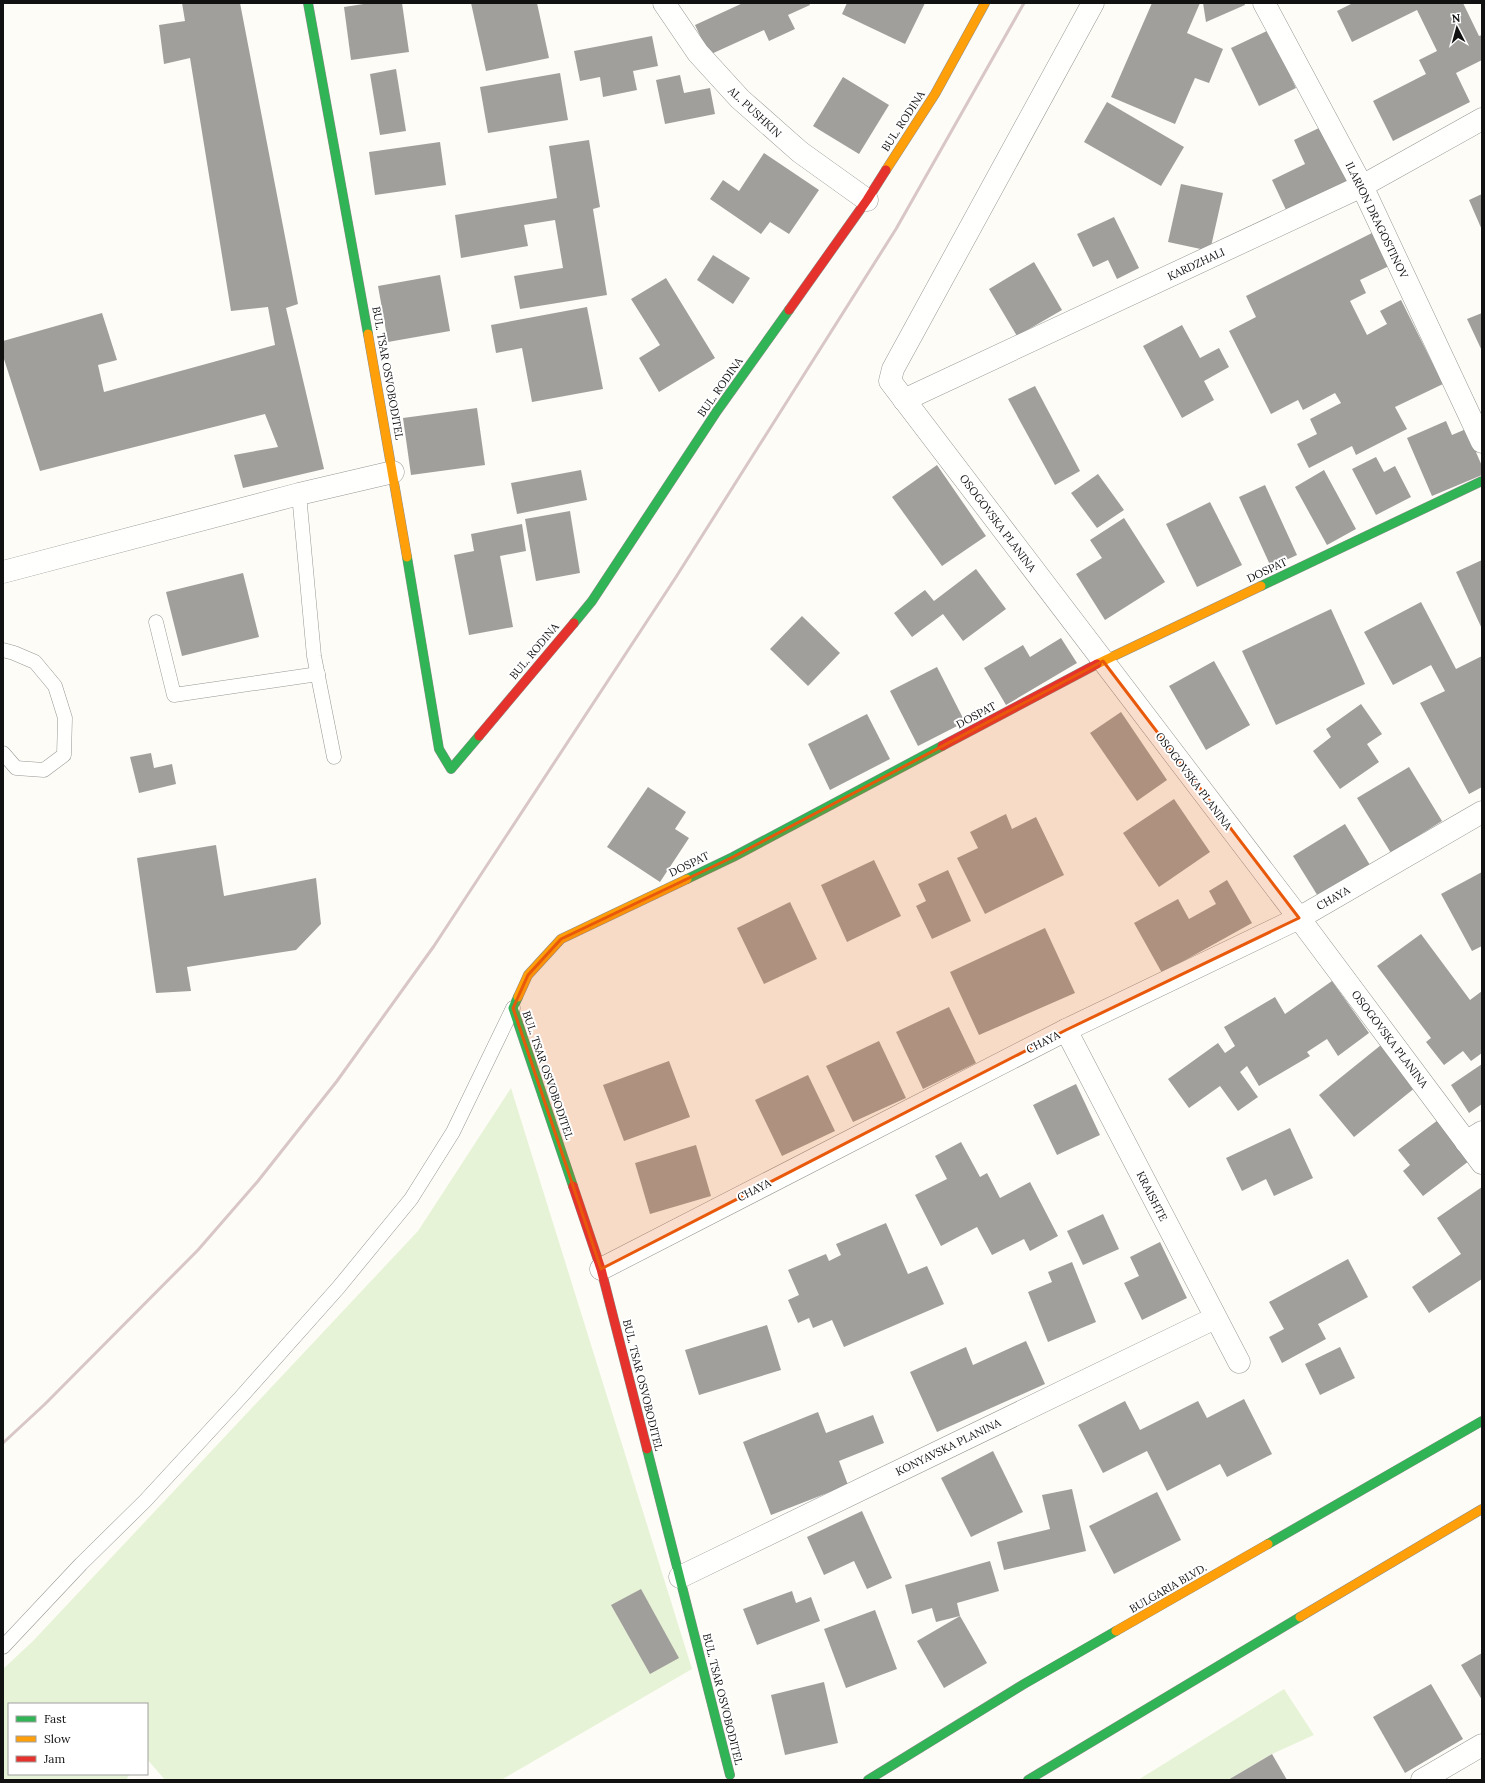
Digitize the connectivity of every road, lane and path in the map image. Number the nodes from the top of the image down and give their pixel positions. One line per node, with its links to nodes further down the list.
1 (308, 3): 11 (main road, BUL. TSAR OSVOBODITEL)
2 (664, 3): 8 (street, AL. PUSHKIN)
3 (985, 3): 8 (main road, BUL. RODINA)
4 (1093, 3): 9 (street, OSOGOVSKA PLANINA)
5 (1264, 3): 7 (street, ILARION DRAGOSTINOV)
6 (1482, 118): 7 (street, KARDZHALI)
7 (1362, 186): 9 (street, KARDZHALI); 10 (street, ILARION DRAGOSTINOV)
8 (867, 200): 19 (main road, BUL. RODINA)
9 (904, 400): 17 (street, OSOGOVSKA PLANINA)
10 (1482, 442)
11 (394, 472): 13 (street); 19 (main road, BUL. TSAR OSVOBODITEL)
12 (1482, 481): 17 (main road, DOSPAT)
13 (299, 494): 14 (street); 18 (lane)
14 (3, 572)
15 (156, 622): 18 (lane)
16 (3, 650): 20 (lane)
17 (1103, 661): 23 (street, OSOGOVSKA PLANINA); 24 (main road, DOSPAT)
18 (318, 674): 21 (lane)
19 (439, 749)
20 (3, 753)
21 (334, 757)
22 (1482, 812): 23 (street, CHAYA)
23 (1299, 918): 25 (street, CHAYA); 26 (street, OSOGOVSKA PLANINA)
24 (513, 1008): 28 (main road, BUL. TSAR OSVOBODITEL); 34 (lane)
25 (1066, 1030): 28 (street, CHAYA); 29 (street, KRAISHTE)
26 (1474, 1137): 27 (street, OSOGOVSKA PLANINA)
27 (1482, 1163)
28 (601, 1269): 33 (main road, BUL. TSAR OSVOBODITEL)
29 (1215, 1318): 30 (street, KRAISHTE); 33 (street, KONYAVSKA PLANINA)
30 (1238, 1362)
31 (1482, 1421): 37 (main road, BULGARIA BLVD.)
32 (1482, 1509): 38 (main road)
33 (680, 1577): 36 (main road, BUL. TSAR OSVOBODITEL)
34 (3, 1647)
35 (1482, 1746): 39 (street)
36 (730, 1775)
37 (868, 1780)
38 (1028, 1780)
39 (1422, 1780)

